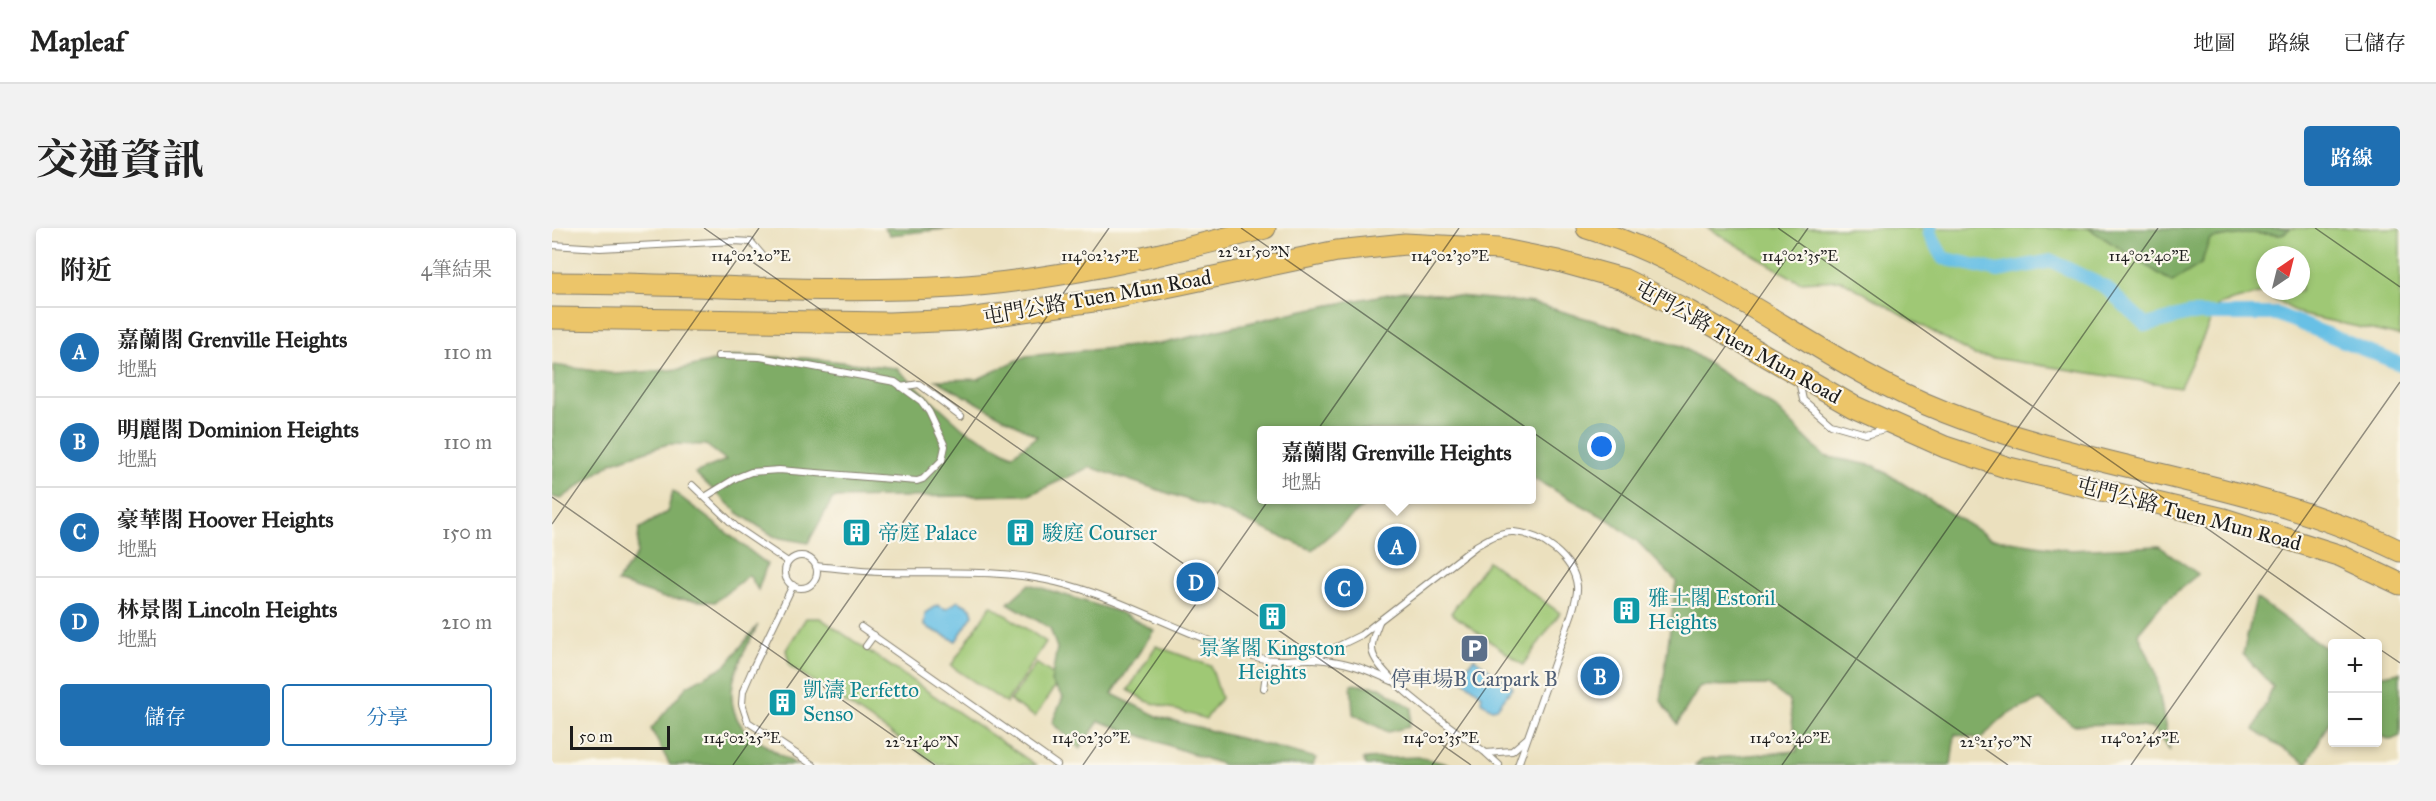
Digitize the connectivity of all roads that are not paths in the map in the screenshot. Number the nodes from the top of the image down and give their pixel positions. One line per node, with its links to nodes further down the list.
1 (1265, 228): 5 (highway, 屯門公路 Tuen Mun Road)
2 (1587, 228): 12 (highway, 屯門公路 Tuen Mun Road)
3 (552, 244): 4 (lane)
4 (762, 255)
5 (552, 283)
6 (552, 318): 15 (highway, 屯門公路 Tuen Mun Road)
7 (718, 356): 8 (lane)
8 (901, 387): 9 (lane); 11 (lane)
9 (961, 416)
10 (692, 485): 11 (lane)
11 (705, 497): 13 (lane)
12 (2400, 551)
13 (788, 562): 14 (lane); 16 (lane)
14 (816, 566): 16 (lane); 22 (lane)
15 (2400, 584)
16 (793, 585): 27 (lane)
17 (1379, 621): 21 (lane); 23 (lane); 25 (lane)
18 (861, 627): 19 (lane)
19 (874, 635): 20 (lane); 28 (lane)
20 (866, 646)
21 (1311, 659): 22 (lane); 23 (lane)
22 (1269, 660): 24 (lane)
23 (1392, 681): 26 (lane)
24 (1264, 688)
25 (1533, 726): 26 (lane); 30 (lane)
26 (1486, 753): 29 (lane)
27 (813, 765)
28 (1057, 765)
29 (1499, 765)
30 (1518, 765)

